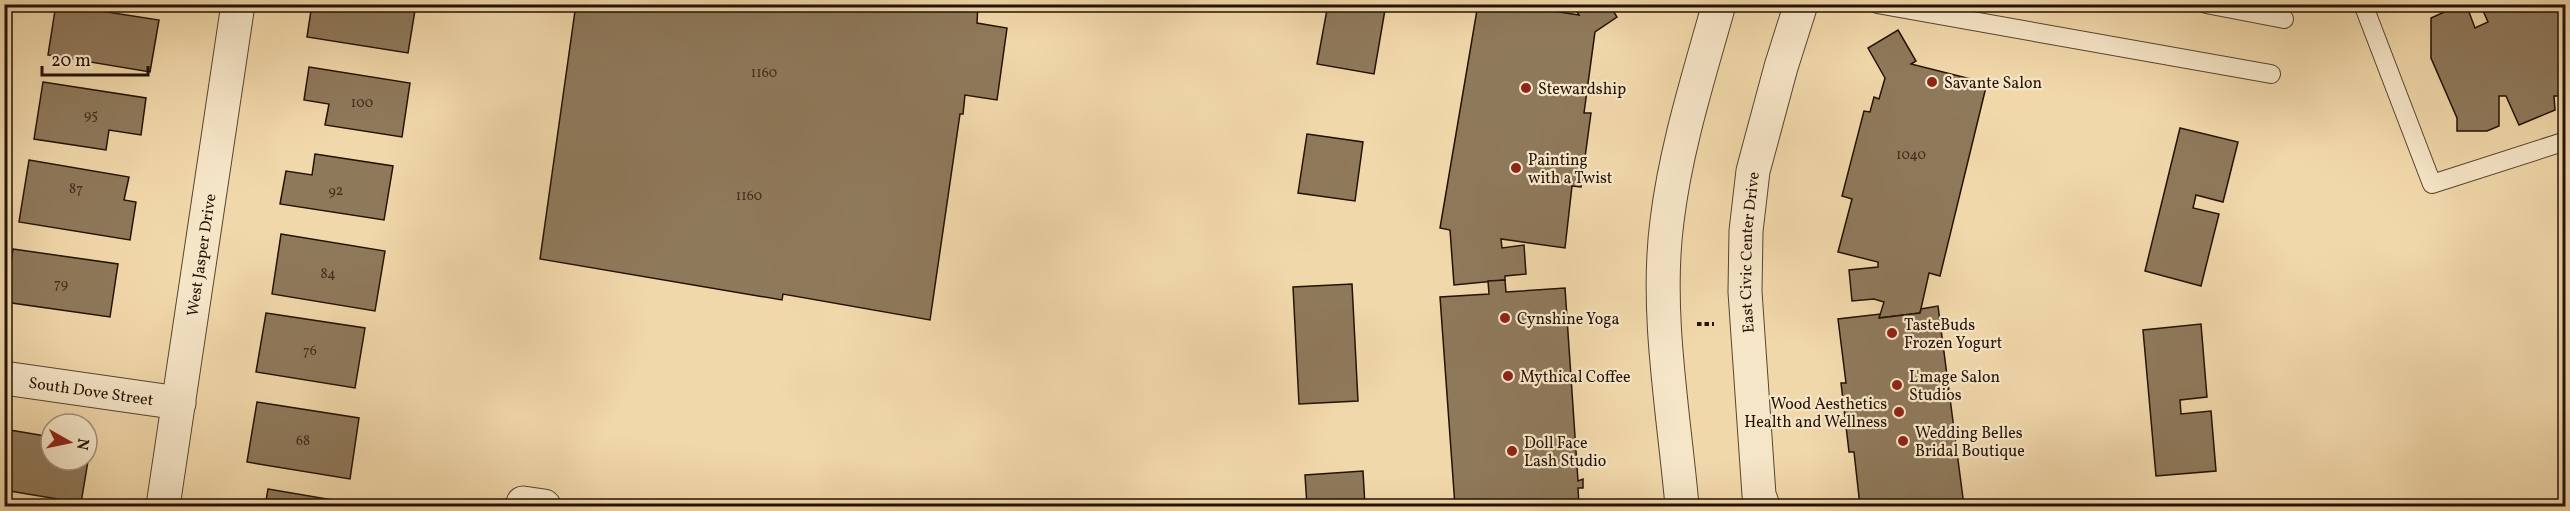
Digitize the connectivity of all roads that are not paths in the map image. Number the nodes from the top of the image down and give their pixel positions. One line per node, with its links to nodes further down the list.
1 (237, 4): 11 (street, West Jasper Drive)
2 (1719, 4): 15 (street)
3 (1801, 4): 16 (street, East Civic Center Drive)
4 (1877, 4): 8 (lane)
5 (2206, 4): 7 (lane)
6 (2363, 4): 9 (lane)
7 (2284, 19)
8 (2271, 74)
9 (2565, 141)
10 (4, 378): 11 (street, South Dove Street)
11 (179, 403): 12 (street, West Jasper Drive)
12 (163, 507)
13 (522, 507): 14 (street)
14 (544, 507)
15 (1682, 507)
16 (1763, 507)

